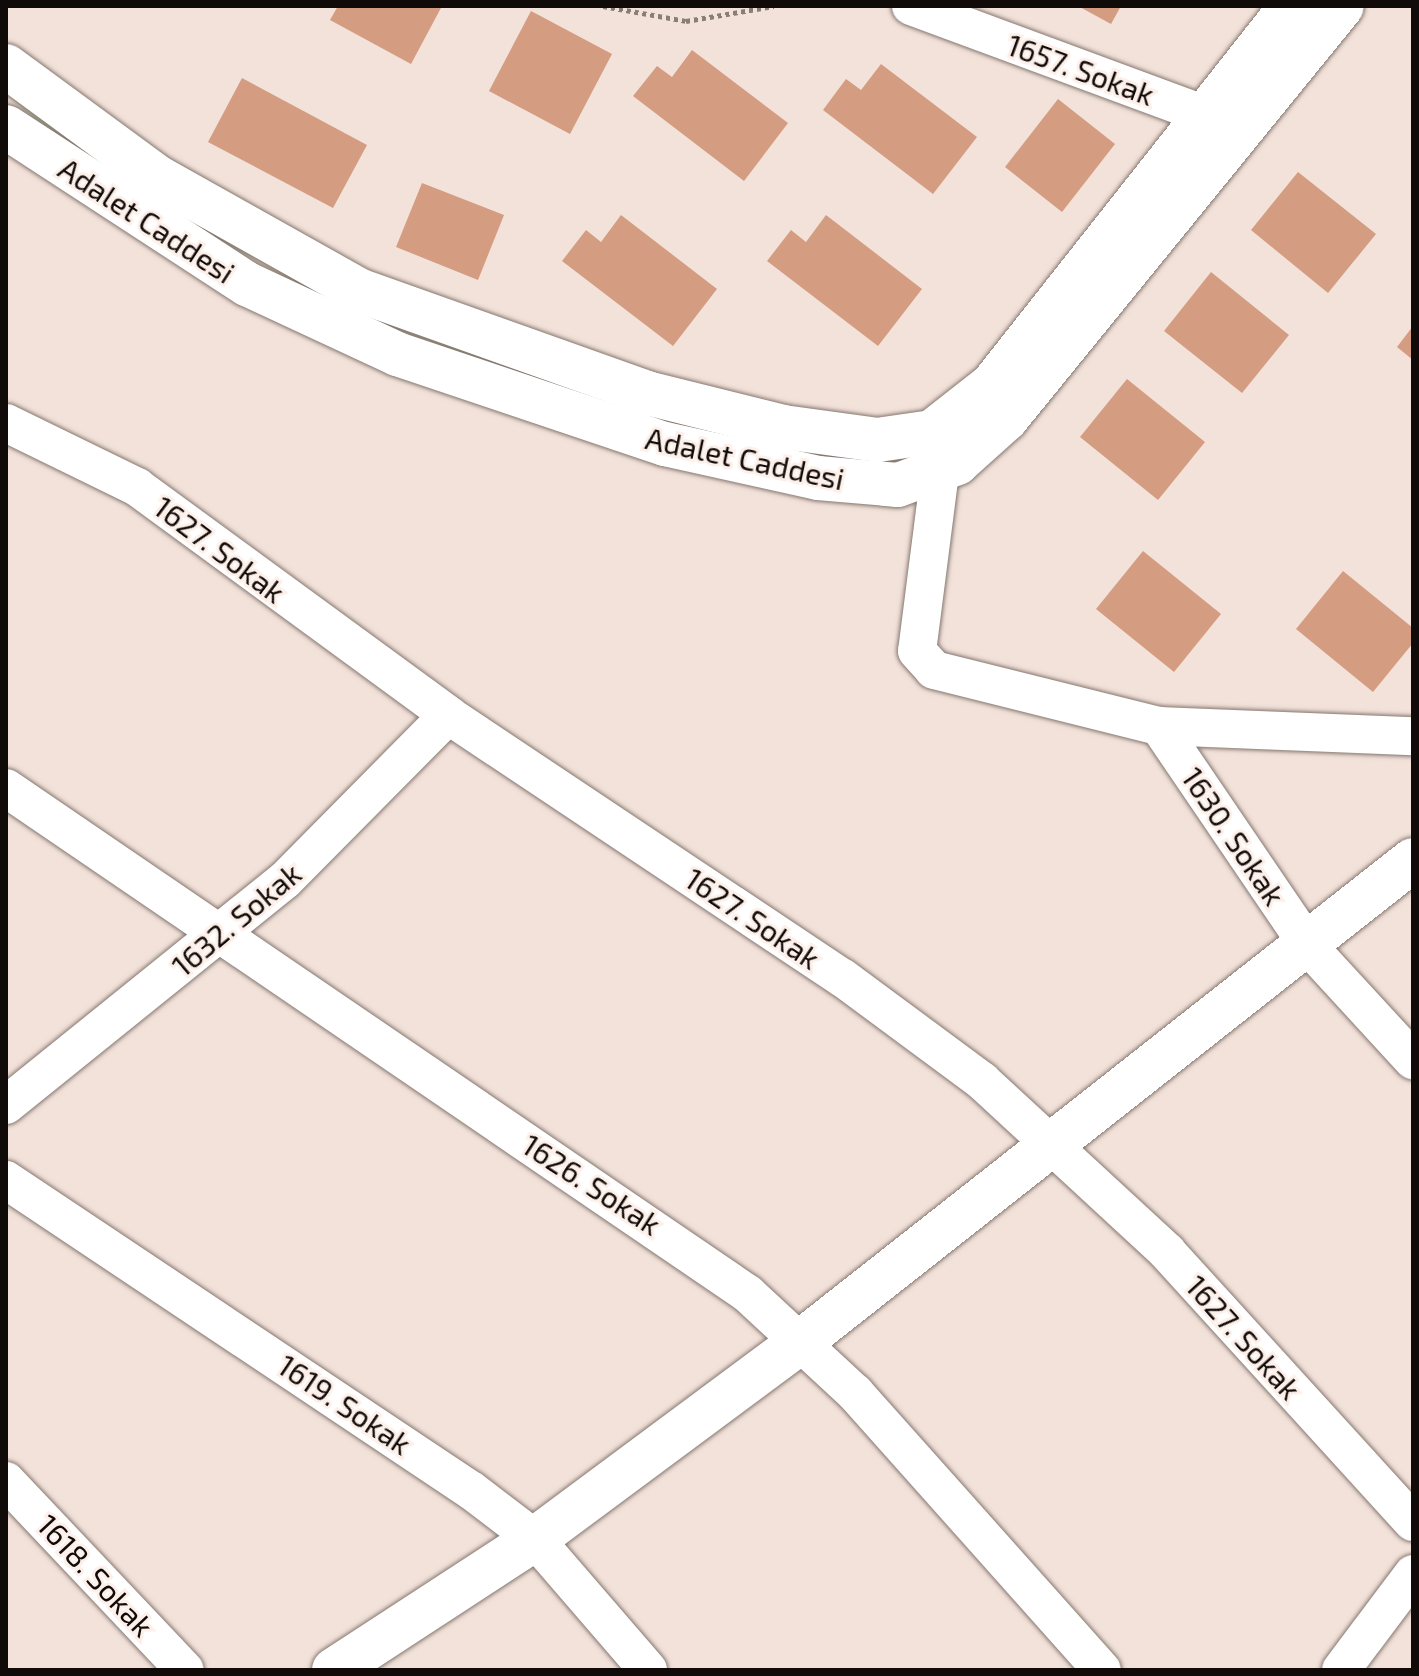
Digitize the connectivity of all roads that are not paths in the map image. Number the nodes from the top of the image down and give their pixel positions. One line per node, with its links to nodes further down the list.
1 (911, 6): 5 (street, 1657. Sokak)
2 (1291, 6): 5 (street)
3 (1342, 6): 8 (street, Adalet Caddesi)
4 (6, 66): 5 (street)
5 (1206, 115)
6 (6, 127): 8 (street, Adalet Caddesi)
7 (6, 423): 9 (street, 1627. Sokak)
8 (940, 472): 10 (street)
9 (448, 715): 14 (street, 1632. Sokak); 18 (street, 1627. Sokak)
10 (1159, 726): 11 (street); 15 (street, 1630. Sokak)
11 (1413, 736)
12 (6, 788): 14 (street, 1626. Sokak)
13 (1413, 860): 15 (street)
14 (219, 935): 17 (street, 1632. Sokak); 20 (street, 1626. Sokak)
15 (1309, 947): 16 (street, 1630. Sokak); 18 (street)
16 (1413, 1060)
17 (6, 1105)
18 (1053, 1142): 20 (street); 22 (street, 1627. Sokak)
19 (6, 1180): 23 (street, 1619. Sokak)
20 (803, 1340): 23 (street); 28 (street, 1626. Sokak)
21 (6, 1481): 25 (street, 1618. Sokak)
22 (1413, 1522)
23 (535, 1539): 26 (street); 27 (street, 1619. Sokak)
24 (1413, 1574): 29 (street)
25 (185, 1670)
26 (334, 1670)
27 (648, 1670)
28 (1102, 1670)
29 (1341, 1670)

